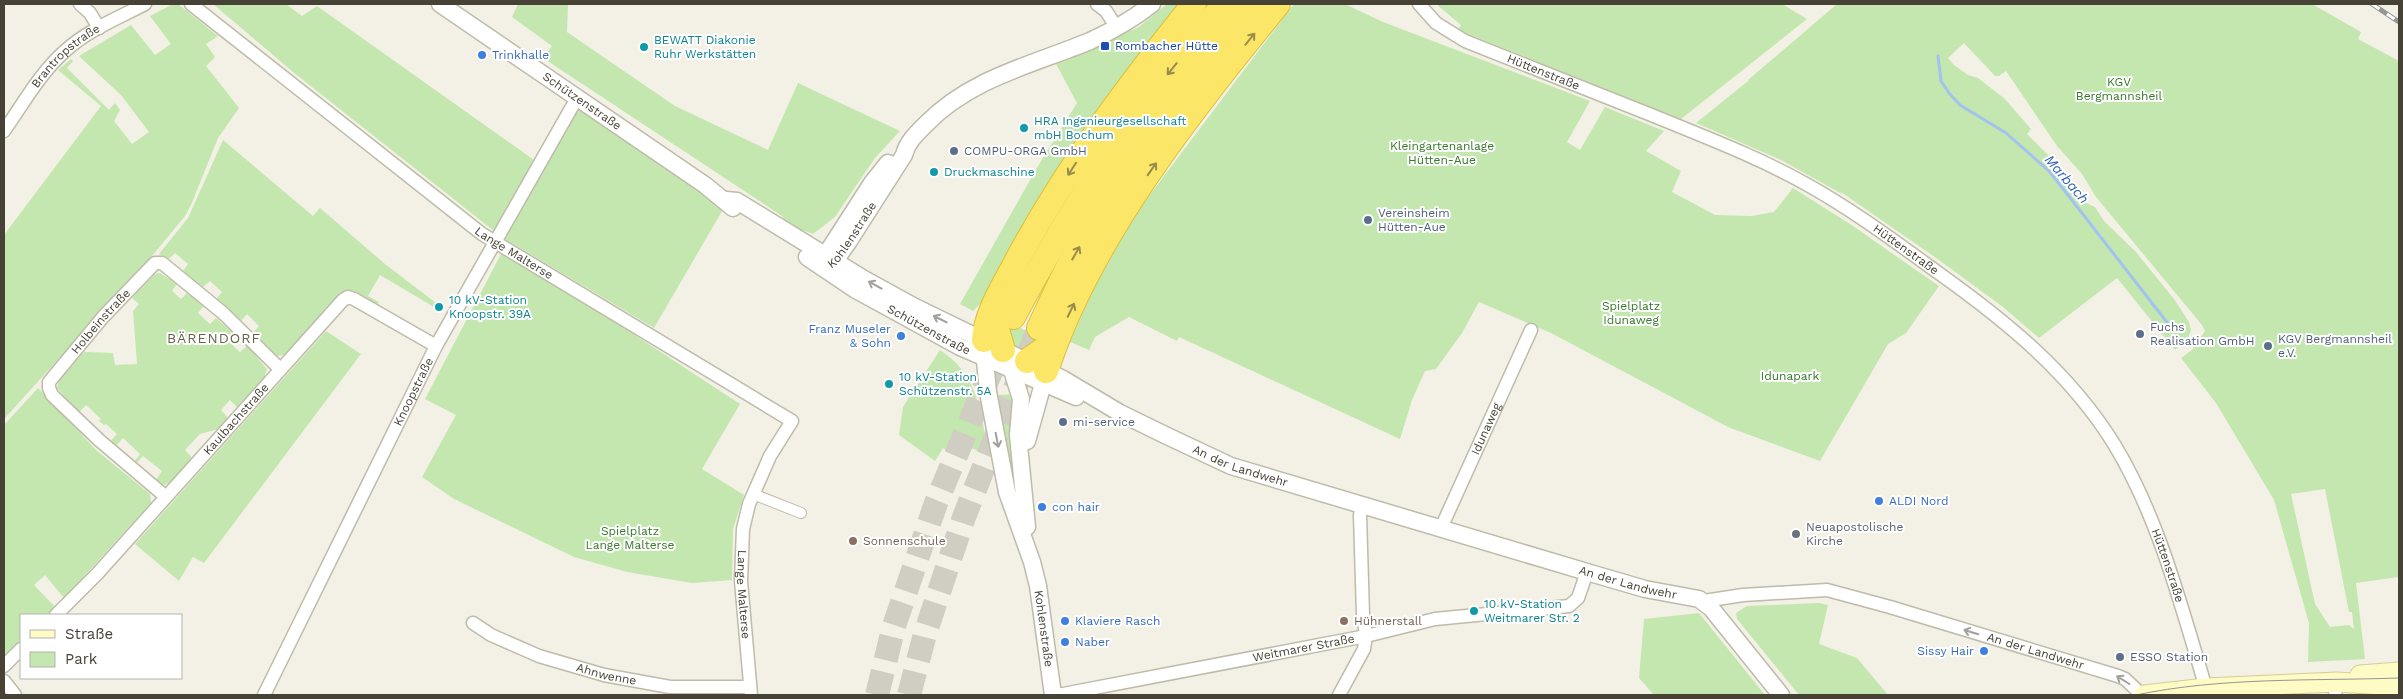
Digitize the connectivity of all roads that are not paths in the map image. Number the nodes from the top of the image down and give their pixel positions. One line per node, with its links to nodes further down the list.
1 (80, 4): 12 (street)
2 (145, 4): 12 (street, Brantropstraße)
3 (191, 4): 16 (street, Lange Malterse)
4 (440, 4): 14 (street, Schützenstraße)
5 (1097, 4): 13 (street)
6 (1152, 4): 13 (street, Kohlenstraße)
7 (1194, 4): 18 (highway, one-way to 18)
8 (1224, 4): 18 (highway, one-way to 18)
9 (1251, 4): 20 (highway, one-way to 9)
10 (1278, 4): 20 (highway, one-way to 10)
11 (1419, 4): 41 (street, Hüttenstraße)
12 (99, 28): 15 (street, Brantropstraße)
13 (1117, 28): 17 (street, Kohlenstraße)
14 (577, 98): 16 (street, Knoopstraße); 17 (street, Schützenstraße)
15 (4, 131)
16 (495, 242): 21 (street, Knoopstraße); 26 (street, Lange Malterse)
17 (828, 262): 22 (street, Schützenstraße)
18 (1002, 314): 22 (highway)
19 (1532, 330): 30 (street, Idunaweg)
20 (1048, 335): 22 (highway)
21 (436, 346): 23 (street, Kaulbachstraße); 45 (street, Knoopstraße)
22 (1014, 362): 24 (street, Kohlenstraße); 24 (street); 25 (street, Kohlenstraße); 25 (street, Kohlenstraße); 28 (street, An der Landwehr)
23 (280, 369): 27 (street, Kaulbachstraße); 27 (street, Holbeinstraße)
24 (988, 392): 31 (street, Kohlenstraße, one-way to 31)
25 (1022, 480): 31 (street, Kohlenstraße)
26 (753, 494): 29 (street); 43 (street, Lange Malterse)
27 (165, 496): 34 (street, Kaulbachstraße)
28 (1363, 505): 30 (street, An der Landwehr); 36 (street)
29 (801, 513)
30 (1441, 528): 32 (street, An der Landwehr)
31 (1032, 562): 46 (street, Kohlenstraße)
32 (1587, 572): 33 (street, An der Landwehr); 36 (street, Weitmarer Straße)
33 (1704, 601): 49 (street); 50 (street, An der Landwehr, one-way to 33)
34 (57, 614)
35 (472, 623): 43 (street, Ahnwenne)
36 (1366, 636): 47 (street, Weitmarer Straße); 48 (street)
37 (20, 650): 38 (street)
38 (4, 666)
39 (4, 681): 44 (street)
40 (2395, 682): 42 (main road)
41 (2206, 688): 42 (main road); 50 (main road)
42 (2336, 689)
43 (750, 691)
44 (15, 695)
45 (264, 695)
46 (1053, 695)
47 (1058, 695)
48 (1339, 695)
49 (1781, 695)
50 (2143, 695)

